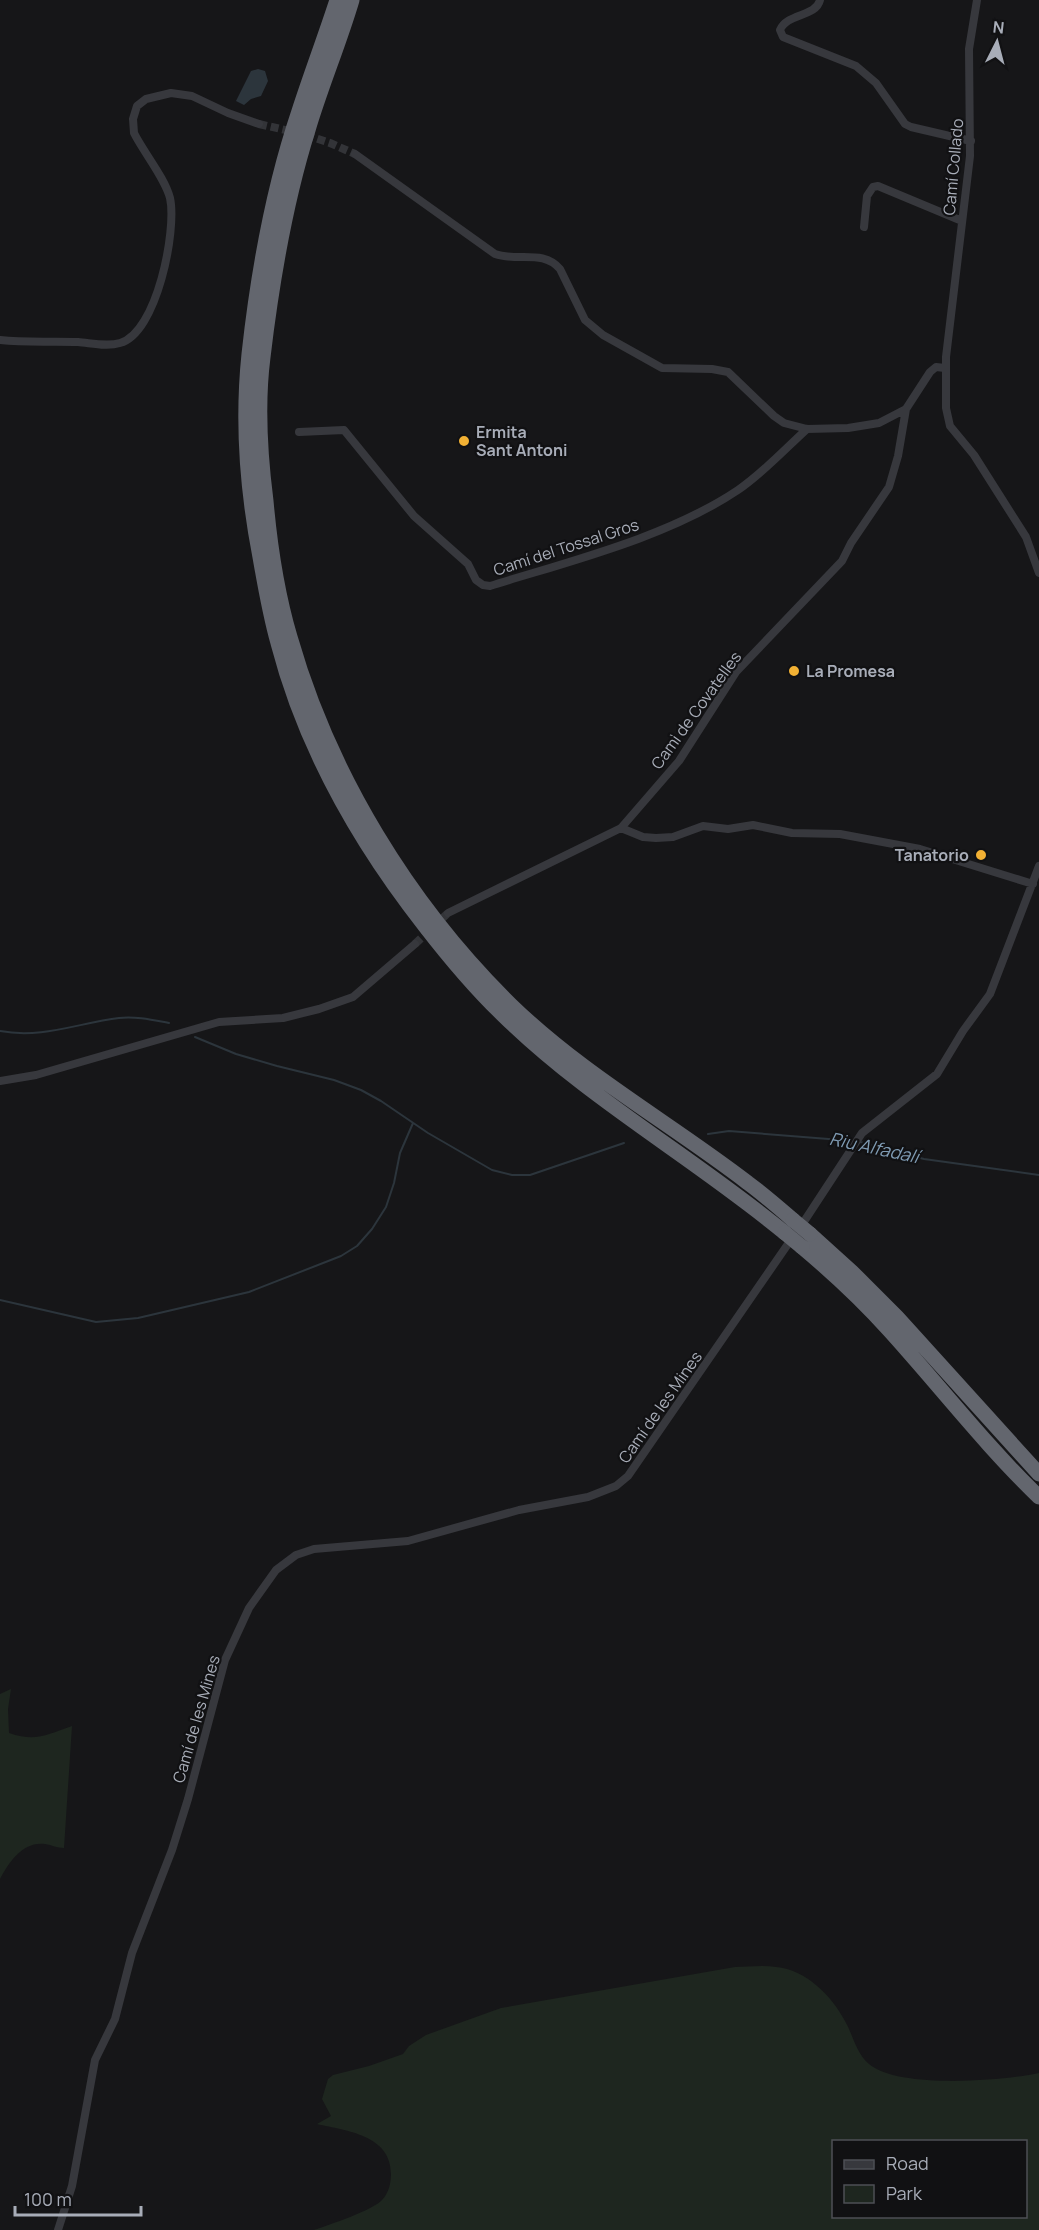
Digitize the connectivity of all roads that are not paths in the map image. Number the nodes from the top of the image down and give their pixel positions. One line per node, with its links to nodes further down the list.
1 (337, 0): 22 (highway)
2 (352, 0): 22 (highway)
3 (820, 0): 6 (street)
4 (976, 0): 6 (street, Camí Collado)
5 (259, 124): 10 (street)
6 (971, 141): 8 (street, Camí Collado)
7 (355, 154): 13 (street)
8 (962, 221): 9 (street); 11 (street, Camí Collado)
9 (864, 227)
10 (0, 340)
11 (945, 368): 12 (street); 15 (street, Camí Collado)
12 (906, 409): 13 (street); 16 (street, Camì de Covatelles)
13 (804, 429): 14 (street, Camí del Tossal Gros)
14 (299, 432)
15 (1039, 573)
16 (621, 828): 18 (street); 19 (street)
17 (1039, 866): 18 (street, Camí de les Mines)
18 (1033, 884): 22 (street, Camí de les Mines)
19 (448, 913)
20 (415, 944): 21 (street)
21 (0, 1081)
22 (797, 1233): 23 (highway); 24 (highway); 25 (street, Camí de les Mines)
23 (1039, 1474)
24 (1039, 1497)
25 (58, 2230)

